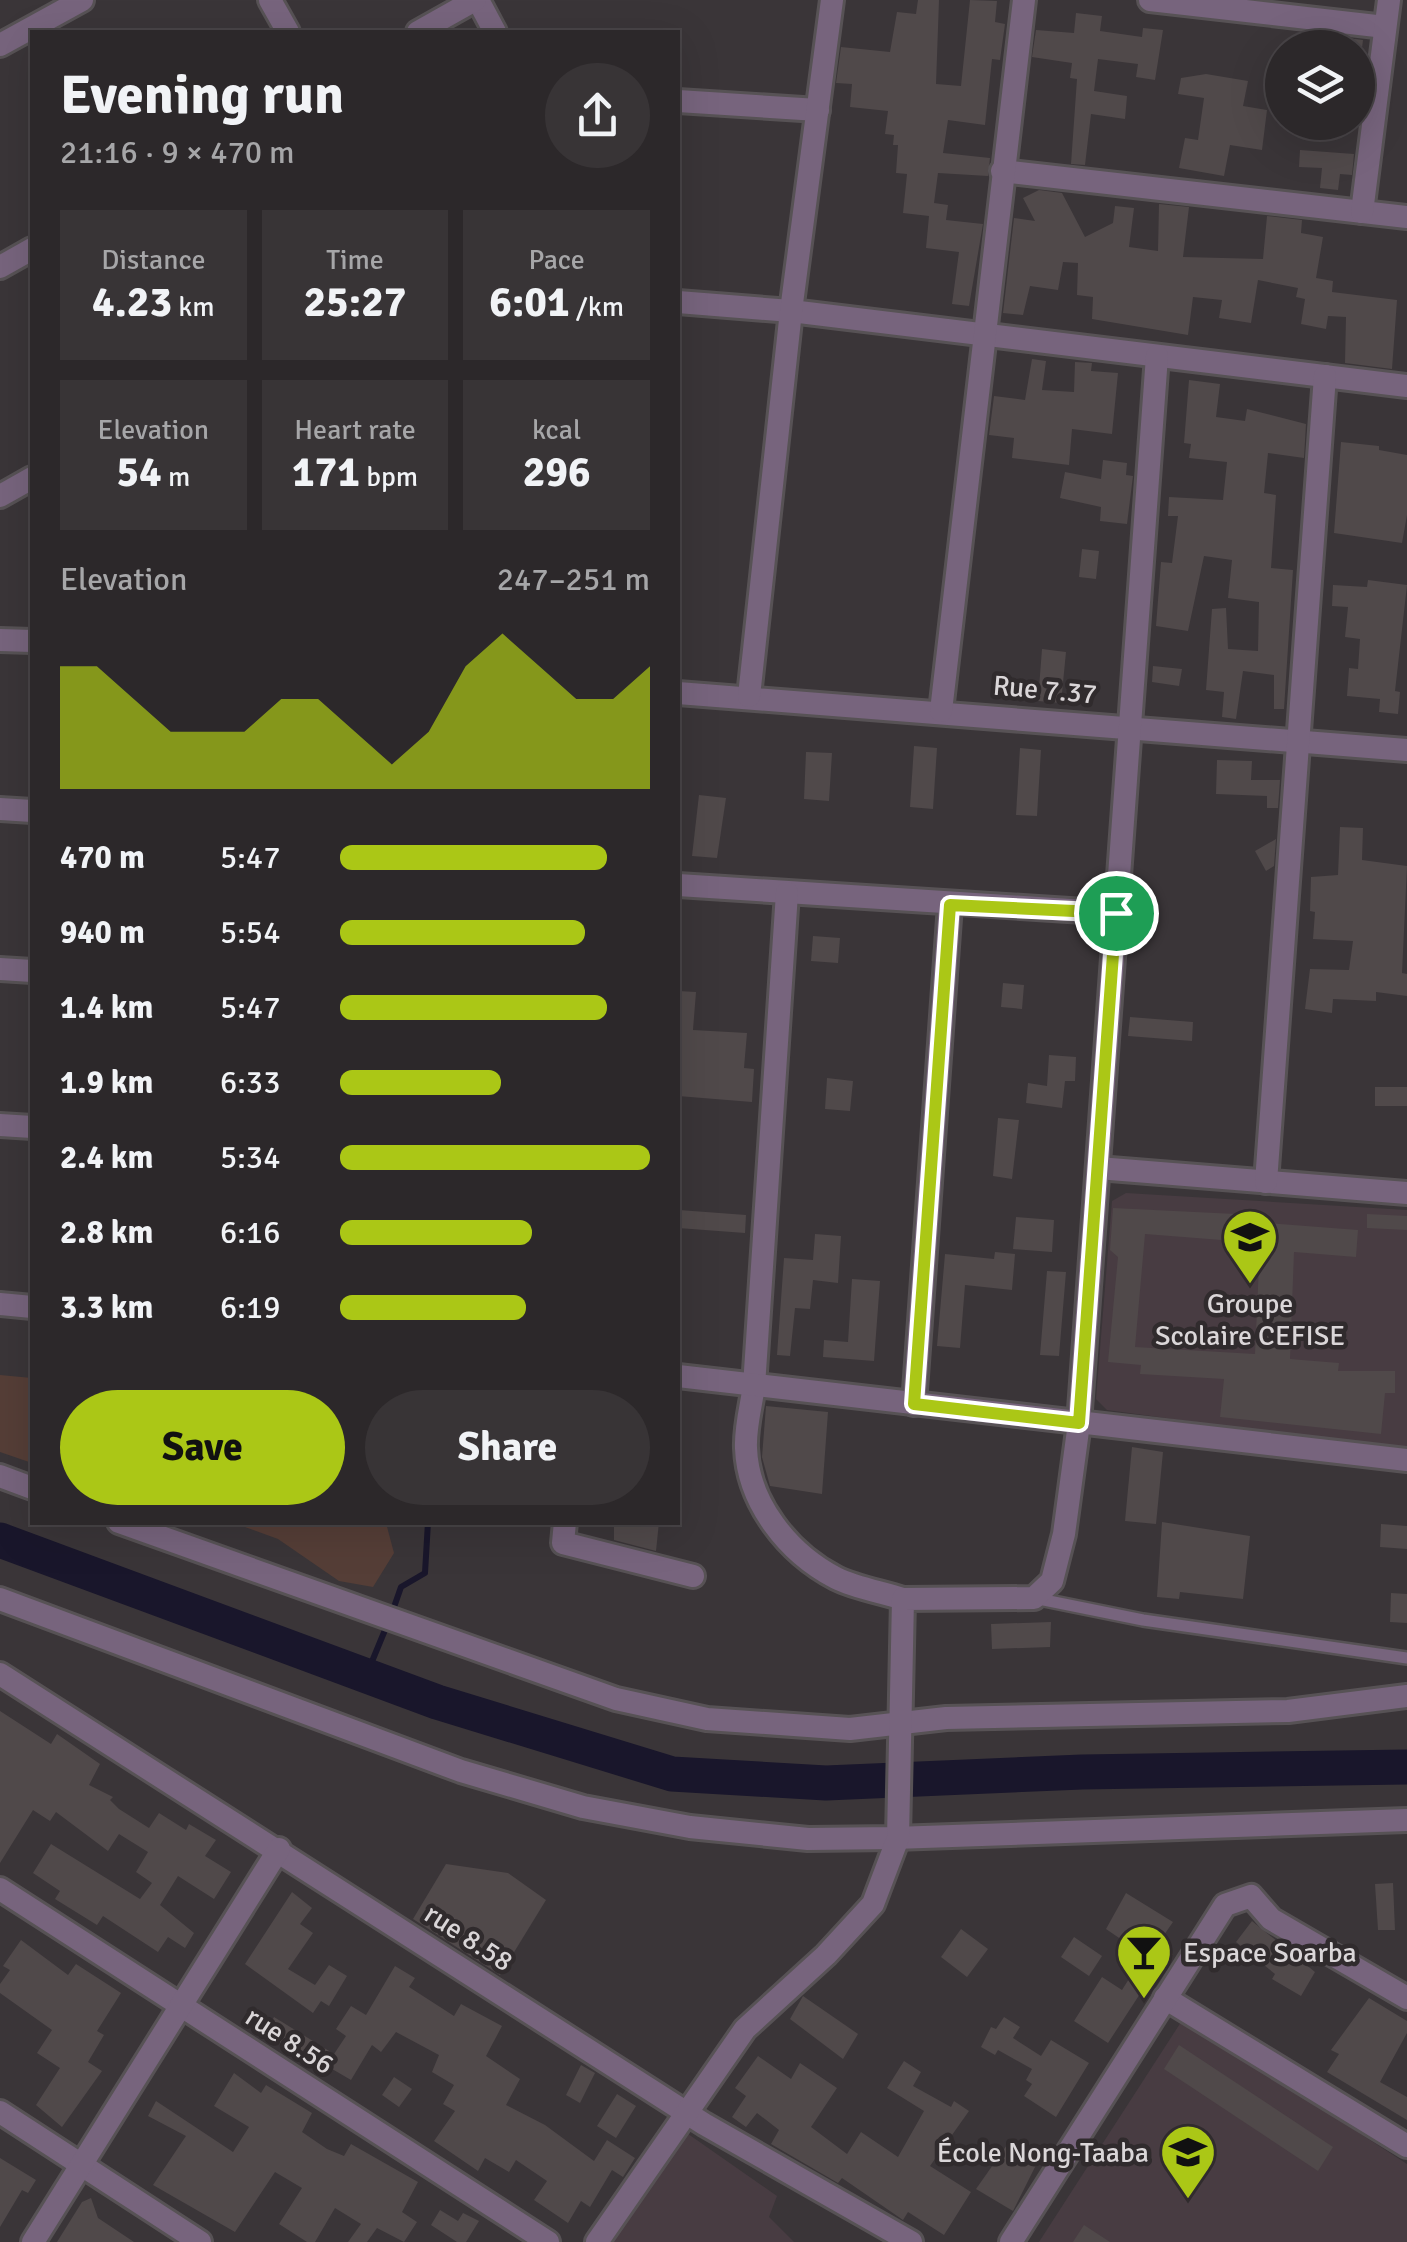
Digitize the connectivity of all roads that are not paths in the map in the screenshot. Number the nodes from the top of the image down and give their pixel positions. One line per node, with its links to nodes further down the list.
1 (82, 0): 12 (street)
2 (270, 0): 9 (street)
3 (476, 0): 10 (street); 11 (street)
4 (832, 0): 14 (street)
5 (1024, 0): 15 (street)
6 (1150, 0): 8 (street)
7 (1389, 0): 8 (street)
8 (1386, 28): 16 (street)
9 (287, 30)
10 (422, 30)
11 (495, 30)
12 (0, 45)
13 (680, 101): 14 (street)
14 (818, 110): 21 (street)
15 (1002, 171): 16 (street); 22 (street)
16 (1362, 212): 17 (street)
17 (1407, 217)
18 (30, 251): 19 (street)
19 (0, 267)
20 (680, 302): 21 (street)
21 (791, 311): 22 (street); 31 (street)
22 (981, 334): 23 (street); 32 (street)
23 (1157, 356): 24 (street); 33 (street)
24 (1324, 376): 25 (street); 34 (street)
25 (1407, 386)
26 (30, 479): 27 (street)
27 (0, 496)
28 (0, 640): 29 (street)
29 (30, 642)
30 (680, 694): 31 (street, Rue 7.37)
31 (750, 696): 32 (street, Rue 7.37)
32 (941, 711): 33 (street, Rue 7.37)
33 (1130, 726): 34 (street, Rue 7.37); 41 (street)
34 (1298, 739): 35 (street, Rue 7.37); 47 (street)
35 (1407, 750)
36 (0, 808): 37 (street)
37 (30, 811)
38 (680, 884): 39 (street)
39 (786, 893): 40 (street); 52 (street)
40 (950, 905): 41 (street); 53 (street)
41 (1116, 913): 46 (street)
42 (0, 969): 43 (street)
43 (30, 971)
44 (0, 1125): 45 (street)
45 (30, 1127)
46 (1098, 1168): 47 (street); 54 (street)
47 (1266, 1182): 48 (street)
48 (1407, 1192)
49 (0, 1304): 50 (street)
50 (30, 1307)
51 (680, 1376): 52 (street)
52 (754, 1386): 53 (street); 61 (street)
53 (914, 1404): 54 (street)
54 (1079, 1423): 55 (street); 62 (street)
55 (1407, 1460)
56 (0, 1476): 57 (street)
57 (30, 1487)
58 (127, 1525): 67 (street)
59 (566, 1525): 60 (street)
60 (693, 1576)
61 (904, 1598): 62 (street); 67 (street)
62 (1034, 1598): 64 (lane)
63 (0, 1599): 69 (street)
64 (1407, 1658)
65 (0, 1674): 70 (street, rue 8.58)
66 (1407, 1696): 67 (street)
67 (898, 1724): 69 (street)
68 (1407, 1820): 69 (street)
69 (898, 1838): 76 (street)
70 (278, 1849): 74 (street); 76 (street, rue 8.58)
71 (0, 1889): 74 (street, rue 8.56)
72 (1165, 1998): 73 (street); 77 (street); 84 (street)
73 (1407, 1998)
74 (181, 2005): 78 (street); 81 (street, rue 8.56)
75 (0, 2112): 78 (street)
76 (686, 2112): 82 (street); 83 (street, rue 8.58)
77 (1407, 2146)
78 (81, 2164): 79 (street); 80 (street)
79 (33, 2242)
80 (200, 2242)
81 (548, 2242)
82 (597, 2242)
83 (911, 2242)
84 (1010, 2242)

